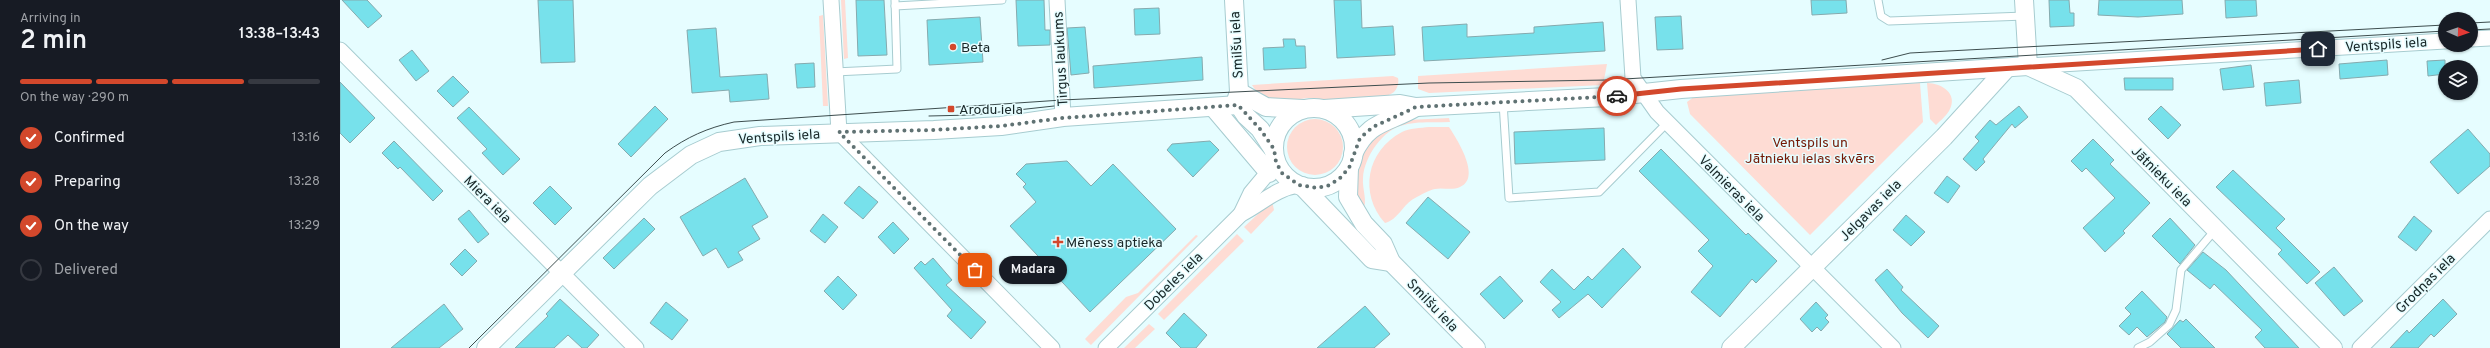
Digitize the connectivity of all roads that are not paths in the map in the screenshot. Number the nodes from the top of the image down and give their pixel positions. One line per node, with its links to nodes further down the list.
1 (831, 0): 15 (street)
2 (1002, 0): 7 (lane)
3 (1057, 0): 23 (street, Tirgus laukums)
4 (1234, 0): 17 (street, Smilšu iela)
5 (1628, 0): 16 (street, Valmieras iela)
6 (1878, 0): 8 (lane)
7 (895, 3): 15 (lane)
8 (2024, 8): 13 (street)
9 (2490, 38): 10 (street)
10 (2478, 39)
11 (2438, 41): 13 (street, Ventspils iela)
12 (340, 50): 34 (street, Miera iela)
13 (2028, 66): 14 (street, Ventspils iela); 31 (street, Jātnieku iela)
14 (2006, 68): 16 (street, Ventspils iela); 33 (street, Jelgavas iela)
15 (834, 72): 25 (street)
16 (1644, 92): 18 (street, Ventspils iela); 24 (street, Valmieras iela)
17 (1238, 99): 19 (street, Ventspils iela); 21 (street, Smilšu iela); 26 (street)
18 (1503, 102): 20 (street, Ventspils iela); 24 (lane)
19 (1213, 107): 23 (street, Ventspils iela); 26 (street)
20 (1416, 107): 22 (street, Ventspils iela); 27 (street, Ventspils iela)
21 (1304, 109): 22 (street); 26 (street)
22 (1324, 110): 27 (street)
23 (1063, 118): 25 (street, Ventspils iela)
24 (1667, 123): 33 (street, Valmieras iela)
25 (839, 132): 34 (street, Ventspils iela); 37 (street)
26 (1272, 160): 28 (street); 29 (street)
27 (1351, 161): 28 (street); 32 (street, Smilšu iela)
28 (1301, 186): 29 (street); 32 (street)
29 (1240, 214): 38 (street, Dobeles iela)
30 (2490, 219): 44 (street, Grodņas iela)
31 (2215, 230): 42 (lane); 43 (street, Jātnieku iela)
32 (1391, 262): 39 (street, Smilšu iela)
33 (1812, 267): 40 (street, Jelgavas iela); 41 (street, Valmieras iela)
34 (562, 273): 35 (street, Ventspils iela); 36 (street, Miera iela)
35 (486, 348)
36 (636, 348)
37 (1052, 348)
38 (1106, 348)
39 (1476, 348)
40 (1731, 348)
41 (1893, 348)
42 (2138, 348)
43 (2333, 348)
44 (2360, 348)

